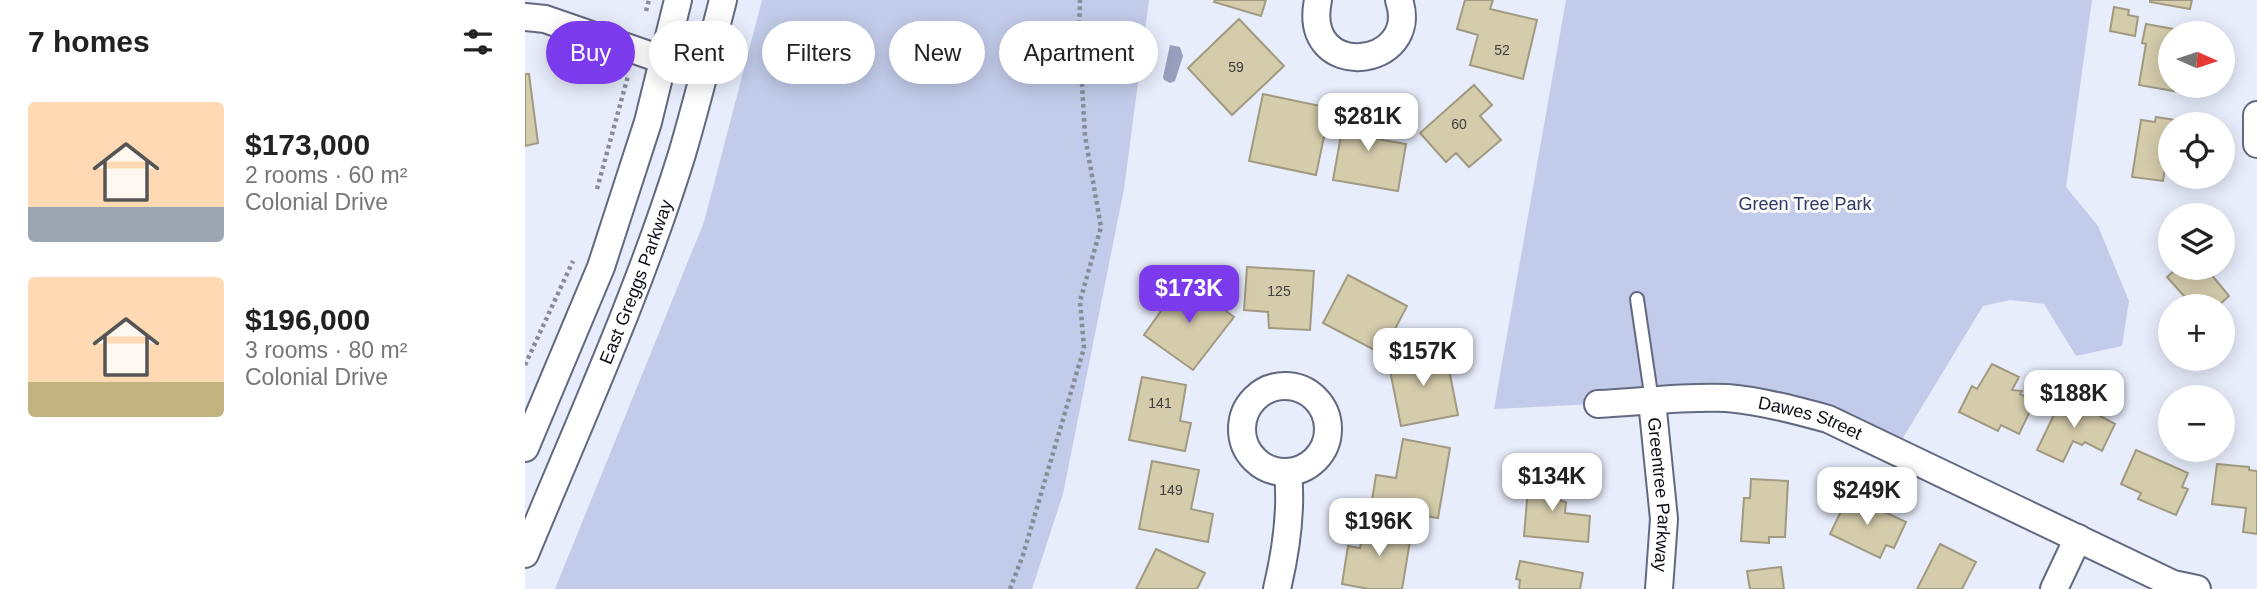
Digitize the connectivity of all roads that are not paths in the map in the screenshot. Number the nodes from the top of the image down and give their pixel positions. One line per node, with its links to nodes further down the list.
1 (678, 0): 6 (street, East Greggs Parkway)
2 (723, 0): 7 (street, East Greggs Parkway)
3 (1318, 0): 4 (street)
4 (1399, 0)
5 (525, 17): 8 (street)
6 (672, 21)
7 (718, 21)
8 (649, 56)
9 (656, 84): 16 (street, East Greggs Parkway)
10 (701, 84): 19 (street, East Greggs Parkway)
11 (2257, 115): 12 (street)
12 (2257, 144)
13 (1637, 299): 14 (lane)
14 (1652, 401): 15 (street, Dawes Street); 18 (street, Dawes Street); 21 (street, Greentree Parkway)
15 (1598, 404)
16 (525, 448)
17 (1288, 473): 20 (street)
18 (2078, 538): 22 (street); 23 (street, Dawes Street)
19 (525, 554)
20 (1277, 589)
21 (1659, 589)
22 (2054, 589)
23 (2197, 589)

